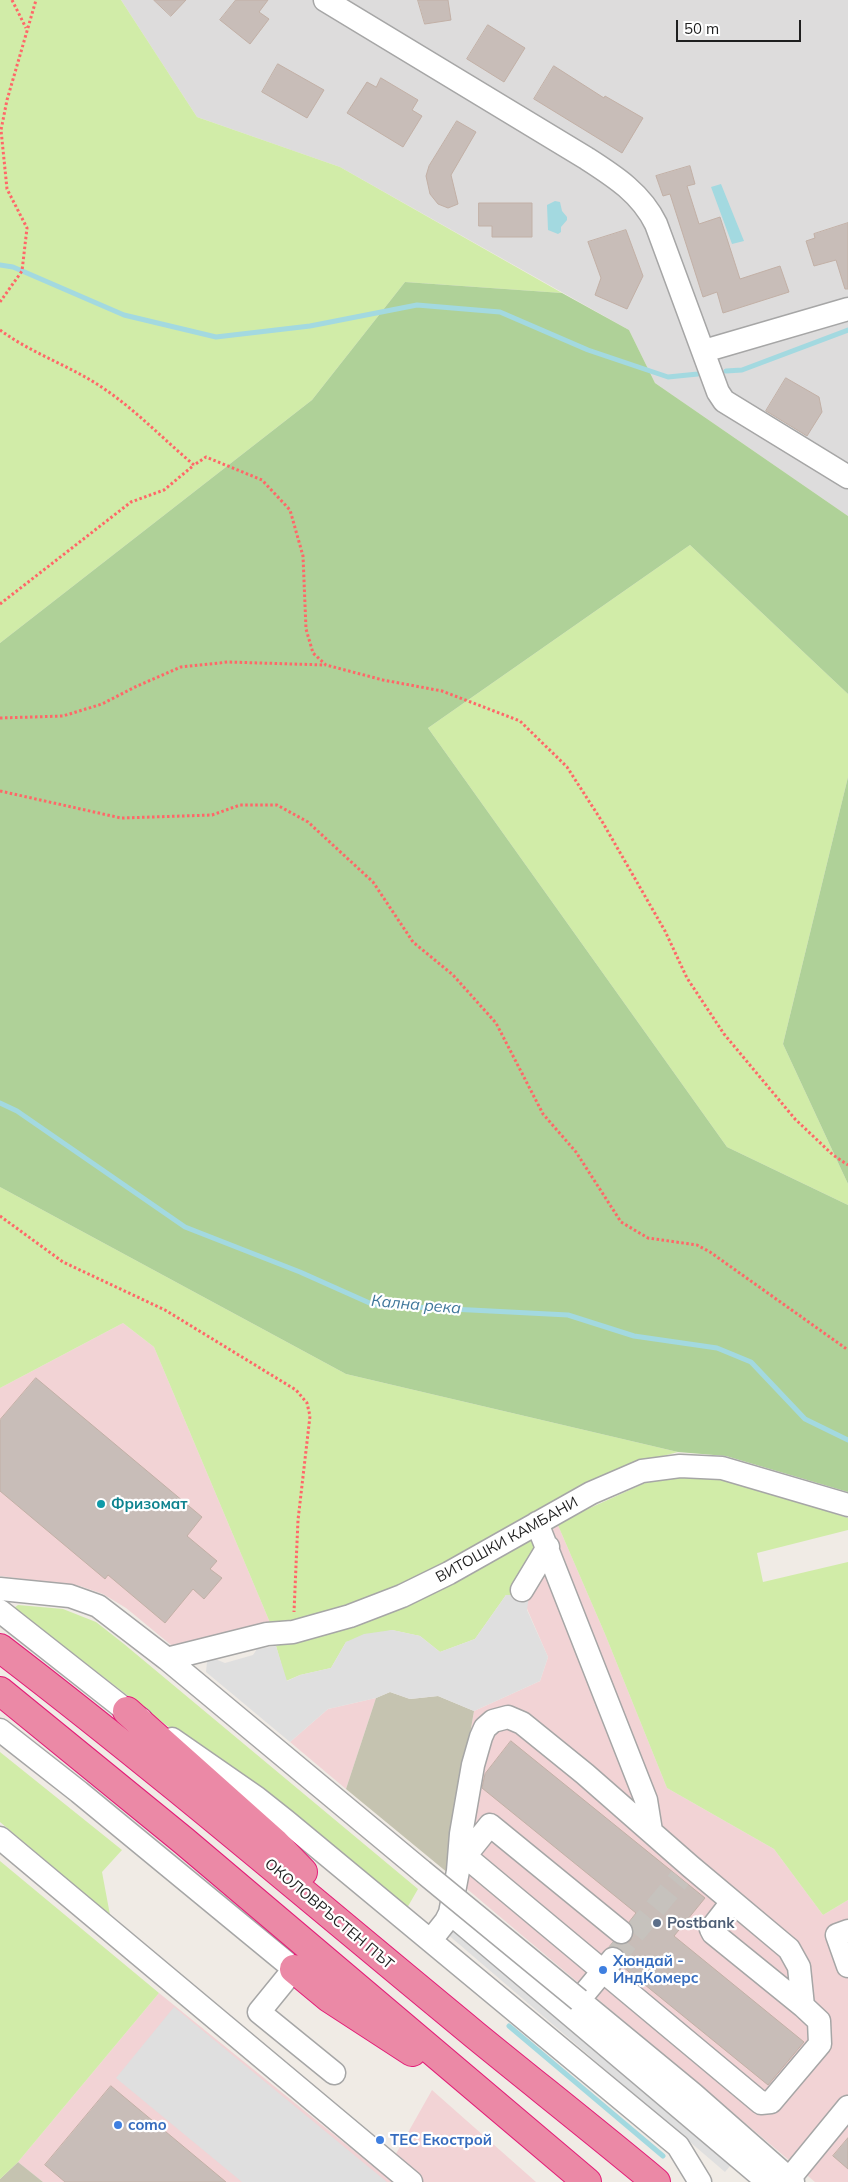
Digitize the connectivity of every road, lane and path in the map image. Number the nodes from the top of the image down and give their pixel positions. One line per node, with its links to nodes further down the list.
1 (12, 0): 4 (path)
2 (36, 0): 4 (path)
3 (325, 0): 8 (street)
4 (26, 29): 5 (path)
5 (0, 302)
6 (848, 309): 8 (street)
7 (0, 330): 9 (path)
8 (704, 351): 10 (street)
9 (194, 465): 11 (path); 12 (path)
10 (848, 477)
11 (0, 604)
12 (326, 665): 13 (path); 15 (path)
13 (0, 718)
14 (0, 791): 17 (path)
15 (848, 1165)
16 (0, 1216): 24 (path)
17 (848, 1350)
18 (848, 1505): 19 (street, ВИТОШКИ КАМБАНИ)
19 (537, 1523): 20 (street); 24 (street, ВИТОШКИ КАМБАНИ)
20 (548, 1547): 22 (street); 30 (street)
21 (0, 1589): 26 (street)
22 (522, 1590)
23 (0, 1611): 28 (street)
24 (292, 1632): 26 (street, ВИТОШКИ КАМБАНИ)
25 (0, 1648): 40 (highway, ОКОЛОВРЪСТЕН ПЪТ)
26 (167, 1659): 41 (street, bridge)
27 (0, 1691): 49 (highway)
28 (127, 1711): 36 (street); 40 (highway)
29 (0, 1730): 39 (street)
30 (651, 1831): 32 (street); 33 (street)
31 (0, 1838): 51 (street)
32 (732, 1902): 42 (street); 42 (street)
33 (450, 1913): 36 (street); 43 (street)
34 (848, 1931): 38 (street)
35 (621, 1932): 37 (street)
36 (431, 1940): 45 (street)
37 (608, 1965): 41 (street); 42 (street)
38 (848, 1966)
39 (294, 1969): 47 (street); 49 (highway)
40 (413, 1983): 53 (highway, ОКОЛОВРЪСТЕН ПЪТ)
41 (579, 2000): 50 (street)
42 (803, 2006)
43 (588, 2028): 44 (street); 45 (street)
44 (607, 2044): 46 (street); 50 (street)
45 (567, 2054): 46 (street)
46 (586, 2069): 54 (street)
47 (334, 2073)
48 (848, 2107): 50 (street)
49 (507, 2114): 52 (highway)
50 (776, 2181)
51 (410, 2182)
52 (587, 2182)
53 (656, 2182)
54 (700, 2182)

